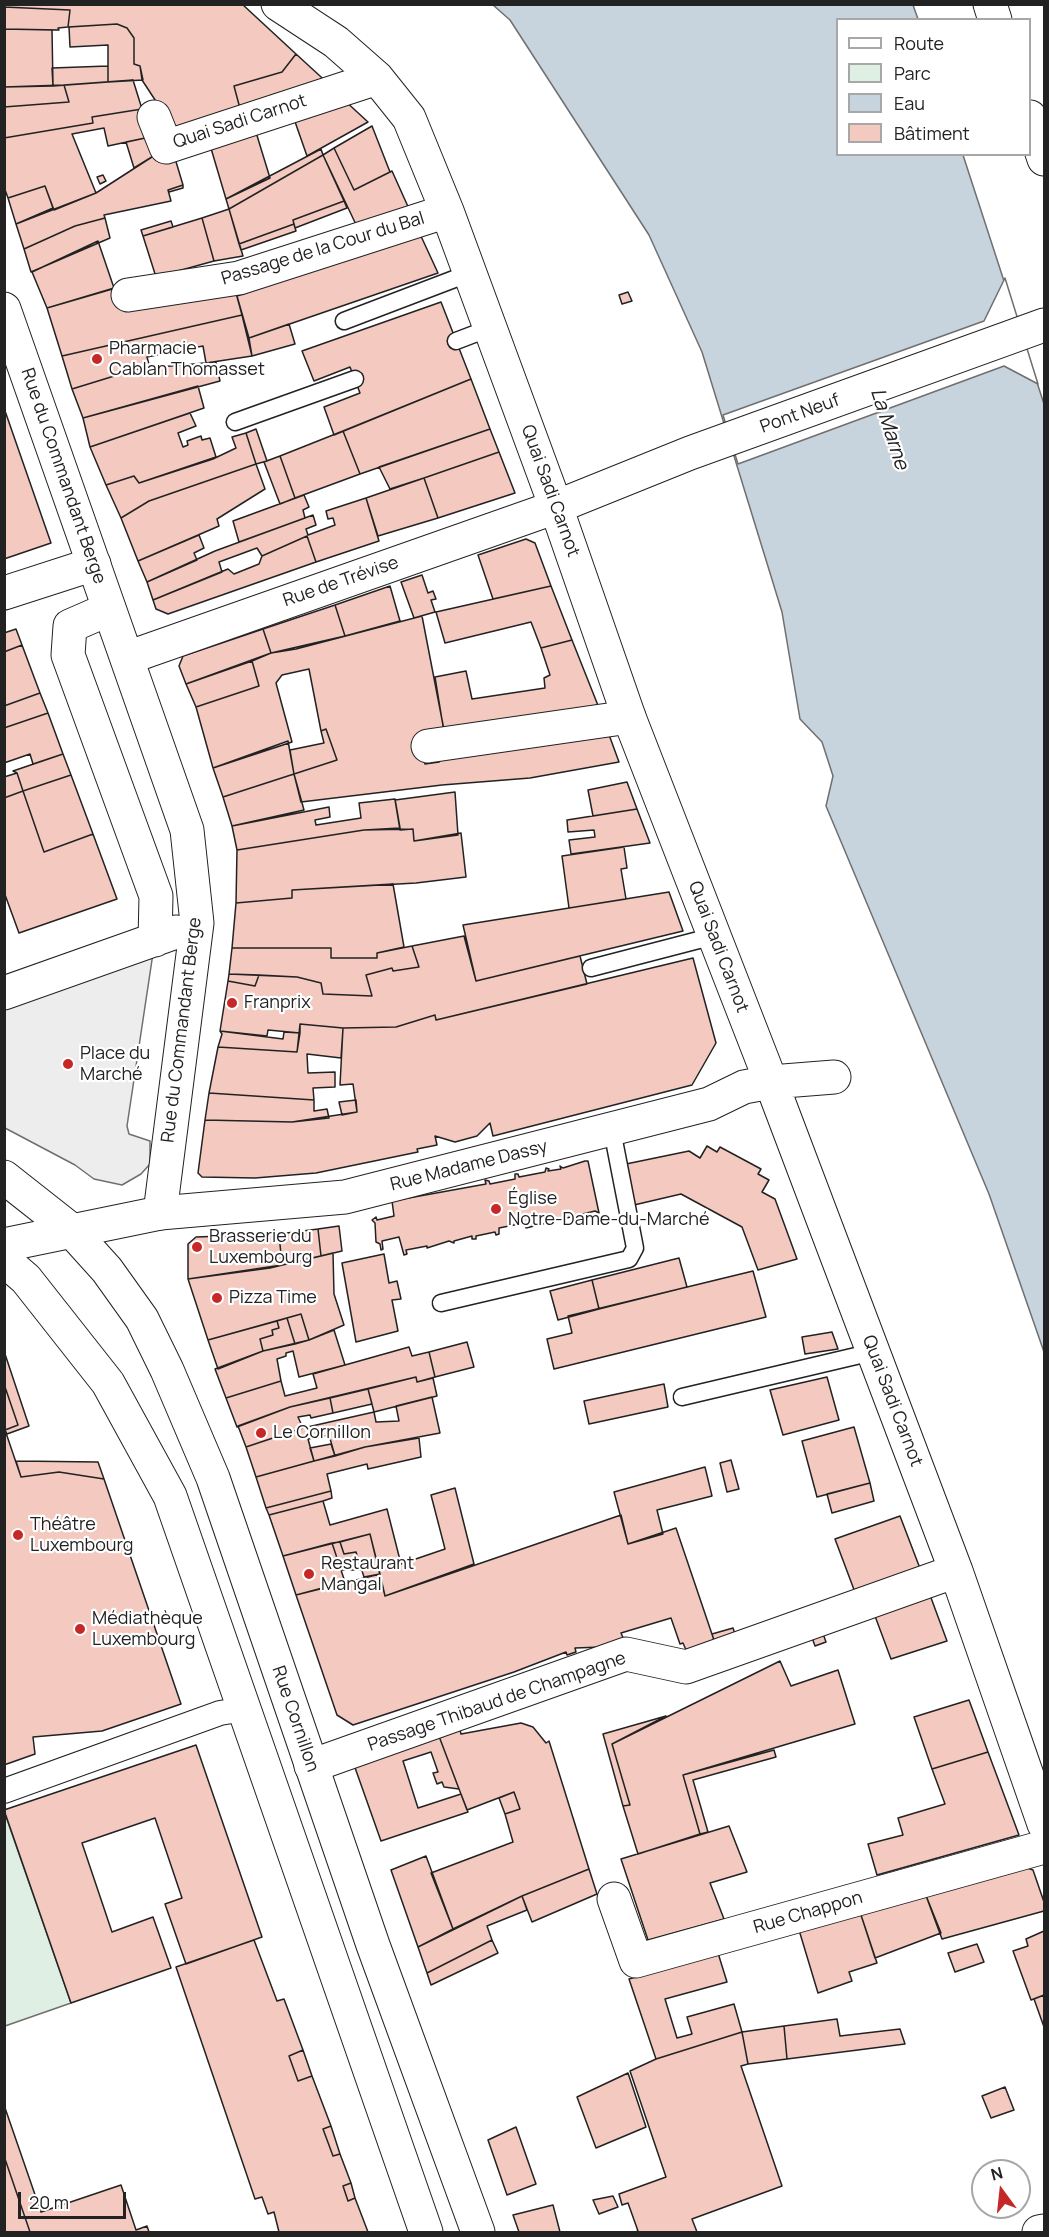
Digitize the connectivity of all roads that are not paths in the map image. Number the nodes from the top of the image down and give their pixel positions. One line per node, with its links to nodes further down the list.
1 (278, 4): 2 (street, Quai Sadi Carnot)
2 (377, 78): 3 (street, Quai Sadi Carnot); 6 (street, Quai Sadi Carnot)
3 (154, 117)
4 (1031, 123): 5 (street)
5 (1044, 159)
6 (447, 211): 7 (street, Quai Sadi Carnot); 8 (street, Passage de la Cour du Bal)
7 (470, 273): 10 (lane); 11 (street, Quai Sadi Carnot)
8 (128, 295)
9 (4, 309): 18 (street, Rue du Commandant Berge)
10 (344, 321)
11 (490, 328): 13 (lane); 17 (street, Quai Sadi Carnot)
12 (1034, 329): 16 (street, Pont Neuf)
13 (456, 341)
14 (355, 378): 15 (lane)
15 (235, 422)
16 (667, 463): 17 (street, Rue de Trévise)
17 (556, 507): 21 (street, Rue de Trévise); 22 (street, Quai Sadi Carnot)
18 (94, 564): 19 (street); 20 (street, Rue du Commandant Berge)
19 (4, 593)
20 (110, 609): 21 (street, Rue du Commandant Berge); 26 (street, Rue du Commandant Berge)
21 (127, 658): 24 (street, Rue du Commandant Berge)
22 (629, 717): 23 (street); 25 (street, Quai Sadi Carnot)
23 (428, 746)
24 (197, 923): 26 (street); 33 (street, Rue du Commandant Berge)
25 (714, 936): 27 (lane); 30 (street, Quai Sadi Carnot)
26 (155, 940): 28 (street)
27 (591, 968)
28 (7, 986)
29 (834, 1077): 30 (street, Rue Madame Dassy)
30 (771, 1083): 31 (street, Rue Madame Dassy); 38 (street, Quai Sadi Carnot)
31 (612, 1130): 33 (street, Rue Madame Dassy); 37 (lane)
32 (4, 1177): 34 (street, Rue Cornillon)
33 (160, 1213): 34 (street, Rue Madame Dassy)
34 (70, 1230): 35 (street, Rue Madame Dassy); 42 (street, Rue Cornillon)
35 (4, 1245)
36 (4, 1260): 41 (street)
37 (441, 1303)
38 (873, 1352): 39 (lane); 40 (street, Quai Sadi Carnot)
39 (682, 1397)
40 (956, 1570): 42 (street, Passage Thibaud de Champagne); 44 (street, Quai Sadi Carnot)
41 (244, 1708): 43 (street); 48 (street)
42 (311, 1766): 49 (street, Rue Cornillon)
43 (4, 1791)
44 (1044, 1824)
45 (1044, 1847): 46 (street, Rue Chappon)
46 (614, 1899)
47 (1044, 2231): 50 (street)
48 (426, 2232)
49 (478, 2232)
50 (1039, 2232)

